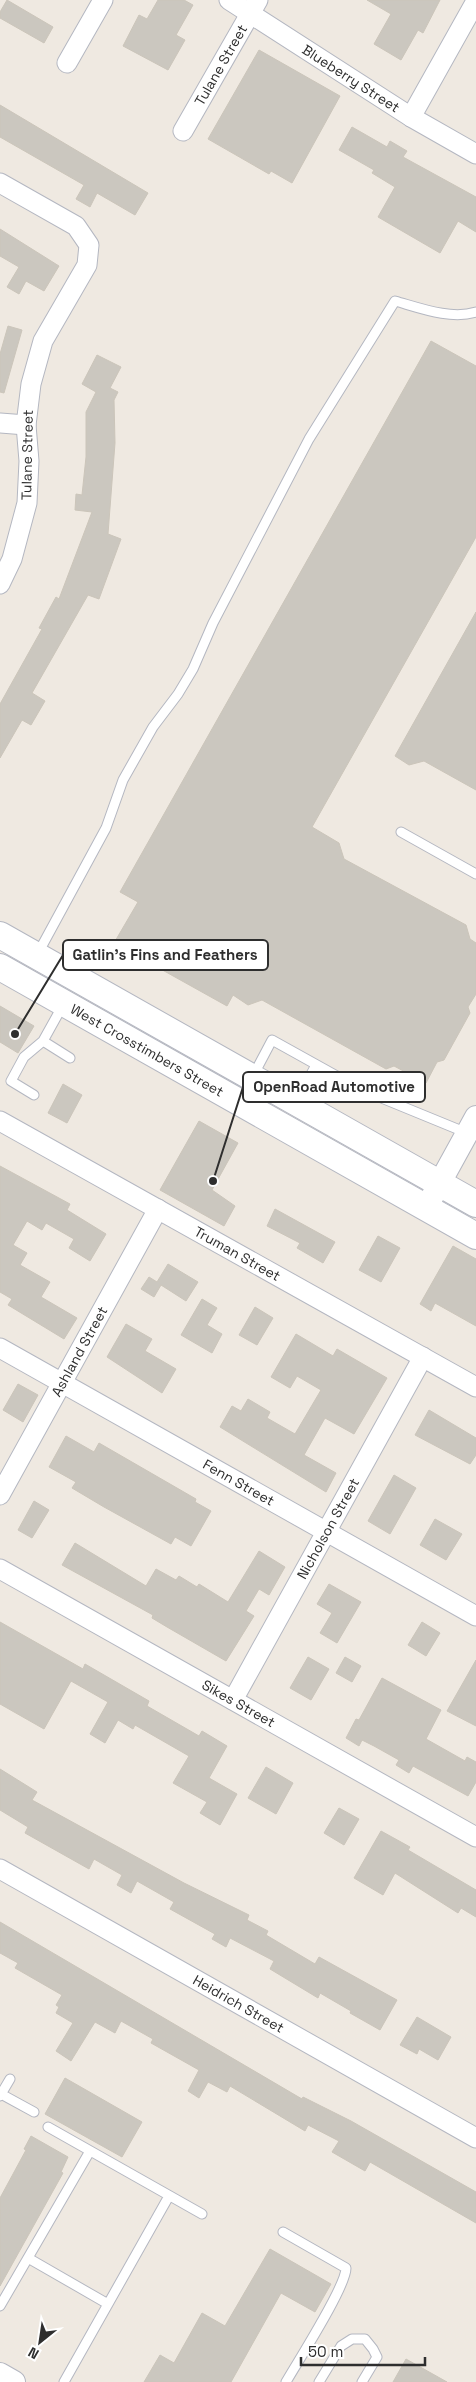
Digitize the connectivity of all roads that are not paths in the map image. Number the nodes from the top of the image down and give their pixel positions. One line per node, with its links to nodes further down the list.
1 (103, 0): 5 (street)
2 (229, 0): 4 (street, Blueberry Street)
3 (476, 1): 6 (street)
4 (254, 6): 6 (street, Blueberry Street); 7 (street, Tulane Street)
5 (66, 63)
6 (411, 117): 8 (street, Blueberry Street)
7 (183, 131)
8 (476, 154)
9 (0, 183): 12 (street, Tulane Street)
10 (476, 312): 17 (lane)
11 (0, 423): 12 (street)
12 (26, 425): 13 (street, Tulane Street)
13 (0, 584)
14 (401, 832): 15 (lane)
15 (476, 874)
16 (0, 935): 17 (main road, West Crosstimbers Street)
17 (37, 956): 22 (main road, West Crosstimbers Street)
18 (0, 967): 19 (main road, West Crosstimbers Street)
19 (64, 1003): 20 (lane); 25 (main road, West Crosstimbers Street)
20 (43, 1041): 21 (lane); 26 (lane)
21 (70, 1058)
22 (226, 1063): 24 (main road, West Crosstimbers Street); 25 (main road)
23 (316, 1065): 24 (lane); 27 (lane); 29 (lane)
24 (253, 1078): 27 (main road, West Crosstimbers Street)
25 (213, 1087): 32 (main road, West Crosstimbers Street)
26 (34, 1095)
27 (296, 1102): 30 (main road, West Crosstimbers Street)
28 (0, 1121): 33 (street, Truman Street)
29 (472, 1125): 30 (street)
30 (439, 1183): 31 (main road, West Crosstimbers Street); 32 (street)
31 (476, 1205): 34 (street)
32 (426, 1208): 34 (main road, West Crosstimbers Street)
33 (158, 1209): 36 (street, Truman Street); 37 (street, Ashland Street)
34 (470, 1233)
35 (0, 1348): 37 (street, Fenn Street)
36 (423, 1357): 38 (street, Truman Street); 40 (street, Nicholson Street)
37 (62, 1383): 39 (street, Ashland Street); 40 (street, Fenn Street)
38 (476, 1388)
39 (0, 1495)
40 (326, 1532): 42 (street, Fenn Street); 43 (street, Nicholson Street)
41 (0, 1569): 43 (street, Sikes Street)
42 (476, 1616)
43 (233, 1700): 44 (street, Sikes Street)
44 (476, 1837)
45 (0, 1869): 50 (street, Heidrich Street)
46 (10, 2079): 47 (lane)
47 (1, 2095): 48 (lane)
48 (34, 2112)
49 (48, 2127): 51 (lane)
50 (476, 2138)
51 (90, 2151): 52 (lane); 55 (lane)
52 (169, 2196): 53 (lane); 56 (lane)
53 (202, 2214)
54 (283, 2232): 61 (lane)
55 (28, 2258): 56 (lane); 57 (lane)
56 (108, 2304): 60 (lane)
57 (0, 2306)
58 (0, 2374): 59 (street)
59 (13, 2382)
60 (64, 2382)
61 (286, 2382)
62 (319, 2382): 63 (lane)
63 (362, 2382)

